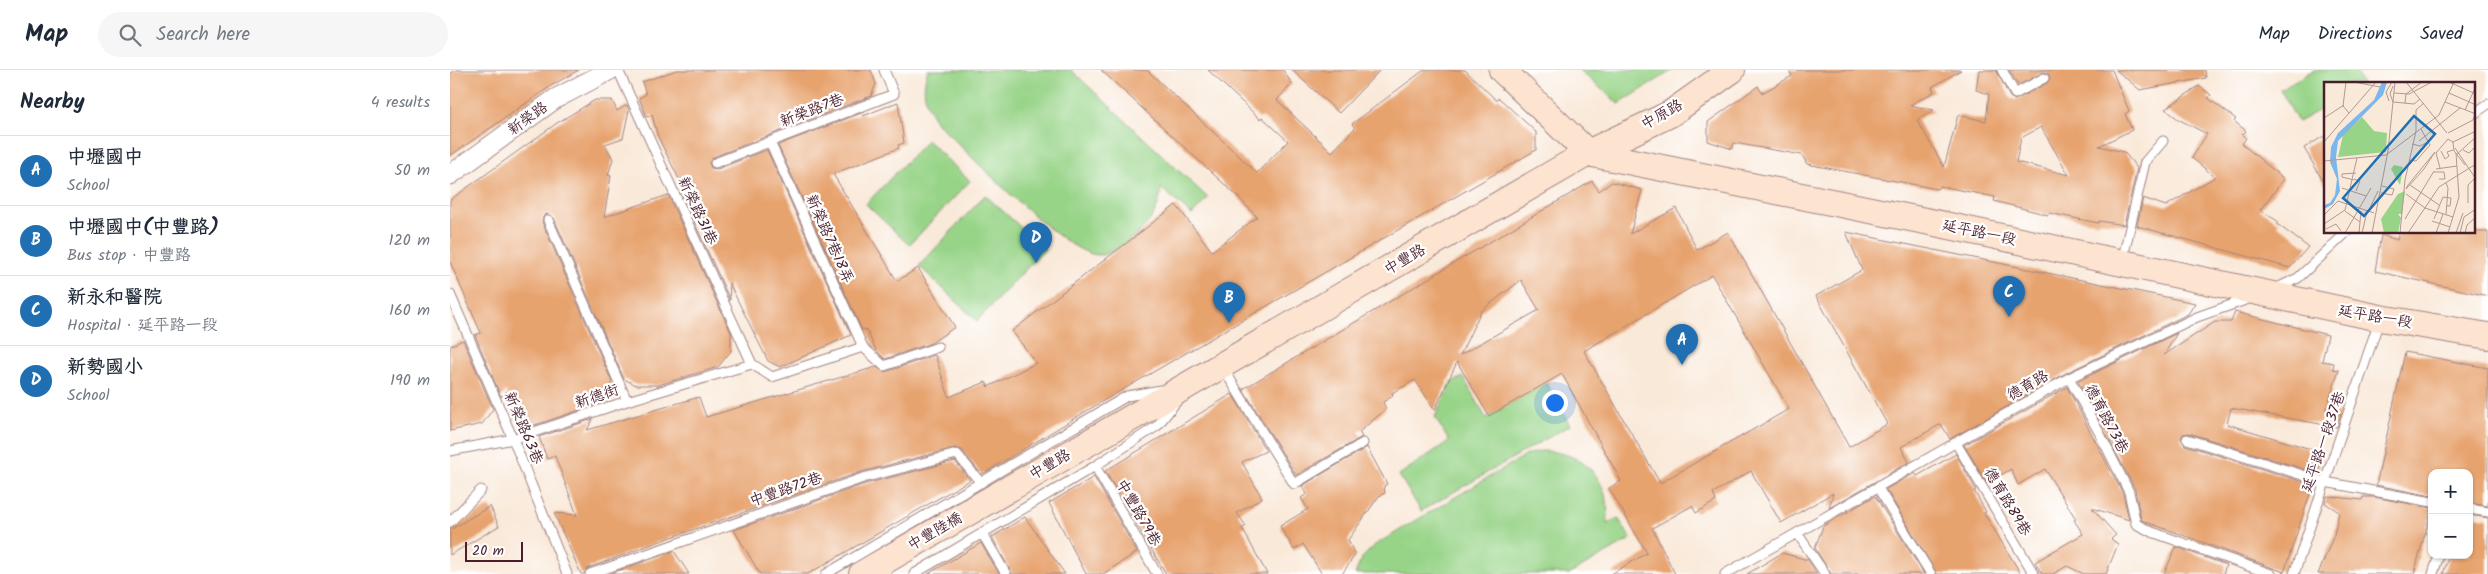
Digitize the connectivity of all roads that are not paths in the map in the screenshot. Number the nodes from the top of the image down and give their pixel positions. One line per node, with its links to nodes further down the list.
1 (610, 70): 14 (street, 新榮路)
2 (618, 70): 24 (lane, 新榮路31巷)
3 (884, 70): 11 (lane, 新榮路7巷)
4 (1502, 70): 12 (main road)
5 (1732, 70): 12 (main road, 中原路)
6 (2002, 70): 7 (lane)
7 (2044, 78)
8 (2488, 104): 9 (lane)
9 (2476, 113)
10 (2163, 141): 17 (lane)
11 (770, 142): 13 (lane, 新榮路7巷); 23 (lane, 新榮路7巷18弄)
12 (1588, 153): 17 (main road, 延平路一段); 25 (main road, 中豐路)
13 (715, 164)
14 (450, 175)
15 (548, 220): 28 (lane)
16 (2345, 234): 19 (lane, 德育路)
17 (2122, 262): 19 (main road, 延平路一段)
18 (450, 294): 29 (lane, 新榮路63巷)
19 (2263, 294): 20 (main road, 延平路一段); 26 (lane, 德育路)
20 (2380, 318): 21 (main road, 延平路一段); 35 (lane, 延平路一段37巷)
21 (2488, 336)
22 (938, 346): 23 (lane)
23 (863, 347): 24 (lane)
24 (752, 364): 28 (lane, 新德街)
25 (1222, 366): 27 (main road, 中豐路); 31 (lane)
26 (2069, 378): 32 (lane, 德育路); 57 (lane, 德育路73巷)
27 (1190, 385): 34 (lane); 38 (main road, 中豐路)
28 (627, 401): 29 (lane, 新德街)
29 (513, 439): 33 (lane, 新德街); 46 (lane, 新榮路63巷)
30 (2187, 439): 35 (lane)
31 (1363, 443)
32 (1956, 444): 36 (lane, 德育路); 56 (lane, 德育路89巷)
33 (450, 452)
34 (1096, 466): 43 (lane); 52 (lane, 中豐路79巷)
35 (2325, 482): 39 (lane); 58 (lane, 延平路一段37巷)
36 (1878, 488): 44 (lane, 德育路); 55 (lane)
37 (481, 490): 42 (lane)
38 (981, 494): 47 (lane, 中豐路72巷); 48 (lane); 49 (main road, 中豐陸橋)
39 (2428, 501)
40 (2473, 510): 41 (lane)
41 (2488, 512)
42 (450, 522)
43 (982, 533): 50 (lane); 51 (lane)
44 (1797, 533): 53 (lane, 德育路); 54 (lane)
45 (2438, 559): 59 (lane)
46 (567, 574)
47 (590, 574)
48 (826, 574)
49 (862, 574)
50 (914, 574)
51 (1006, 574)
52 (1157, 574)
53 (1725, 574)
54 (1825, 574)
55 (1931, 574)
56 (2034, 574)
57 (2272, 574)
58 (2294, 574)
59 (2433, 574)

